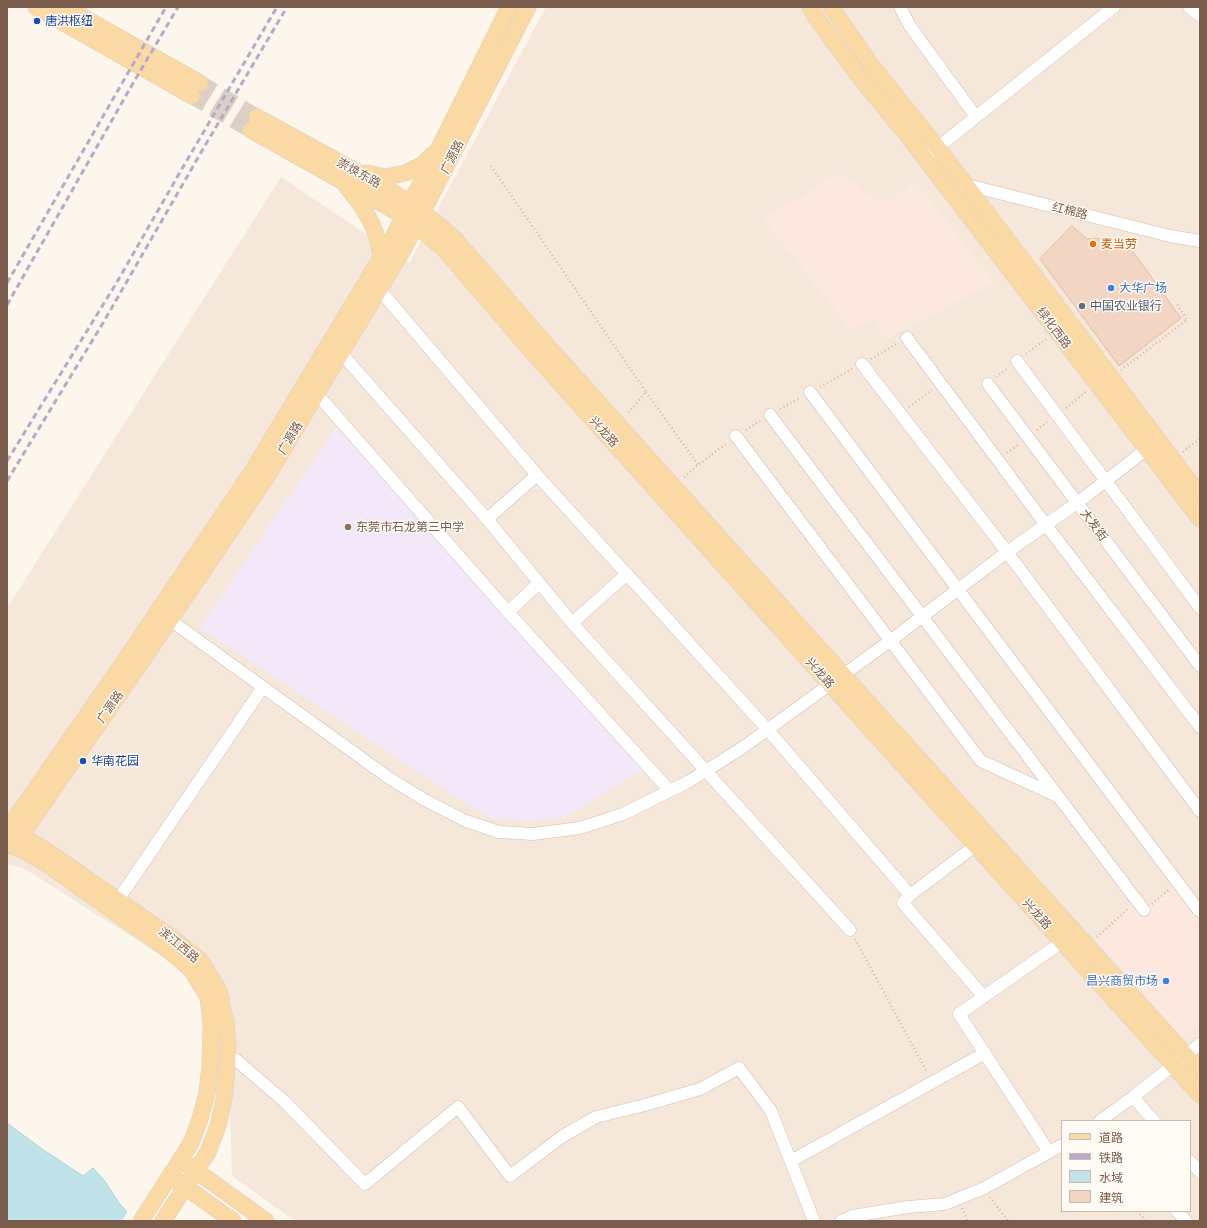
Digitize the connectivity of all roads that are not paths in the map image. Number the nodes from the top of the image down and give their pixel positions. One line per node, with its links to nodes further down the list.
1 (36, 7): 9 (main road)
2 (510, 7): 14 (main road, 广源路)
3 (528, 7): 20 (main road, 广源路)
4 (810, 7): 16 (main road, 绿化西路)
5 (831, 7): 15 (main road, 绿化西路)
6 (900, 7): 12 (street)
7 (1114, 7): 12 (street)
8 (1189, 7): 10 (street)
9 (69, 12): 11 (main road)
10 (1200, 16)
11 (196, 90)
12 (976, 117): 15 (street)
13 (254, 123): 17 (main road, 崇焕东路)
14 (440, 148): 17 (main road); 20 (main road, 广源路)
15 (938, 148): 16 (street); 19 (main road, 绿化西路)
16 (924, 158): 18 (main road, 绿化西路)
17 (348, 176): 20 (main road, 崇焕东路); 23 (main road)
18 (940, 178): 19 (street, 红棉路); 34 (main road, 绿化西路)
19 (965, 185): 21 (street, 红棉路); 37 (main road, 绿化西路)
20 (414, 214): 22 (main road, 崇焕东路); 23 (main road, 广源路); 24 (main road, 广源路)
21 (1200, 240)
22 (449, 243): 53 (main road, 兴龙路); 54 (main road, 兴龙路)
23 (381, 257): 62 (main road, 广源路)
24 (379, 289): 26 (main road, 广源路); 35 (street)
25 (907, 338): 41 (street)
26 (341, 353): 31 (main road, 广源路); 39 (street)
27 (1017, 361): 36 (street)
28 (862, 364): 42 (street)
29 (988, 384): 38 (street, 大发街)
30 (810, 392): 45 (street)
31 (317, 394): 47 (street); 49 (main road, 广源路)
32 (770, 415): 48 (street)
33 (736, 436): 51 (street)
34 (1147, 449): 36 (street); 40 (main road, 绿化西路)
35 (537, 475): 39 (street); 43 (street)
36 (1106, 481): 38 (street); 46 (street)
37 (1200, 495)
38 (1077, 503): 41 (street); 52 (street, 大发街)
39 (488, 519): 44 (street)
40 (1200, 519)
41 (1046, 525): 42 (street); 56 (street)
42 (1007, 552): 45 (street); 61 (street)
43 (627, 574): 50 (street); 57 (street)
44 (539, 583): 47 (street); 50 (street)
45 (958, 590): 48 (street); 67 (street)
46 (1200, 608)
47 (508, 612): 59 (street)
48 (922, 617): 51 (street); 60 (street)
49 (170, 620): 55 (street); 62 (main road, 广源路)
50 (572, 623): 58 (street)
51 (890, 641): 53 (street); 60 (street)
52 (1200, 666)
53 (842, 675): 54 (street); 73 (main road, 兴龙路)
54 (830, 684): 57 (street); 63 (main road, 兴龙路)
55 (263, 687): 59 (street); 65 (street)
56 (1200, 727)
57 (768, 730): 58 (street); 64 (street)
58 (706, 771): 59 (street); 68 (street)
59 (670, 791)
60 (1057, 796): 66 (street)
61 (1200, 811)
62 (11, 838): 65 (main road, 滨江西路); 83 (main road, 滨江西路)
63 (975, 846): 64 (street); 69 (main road, 兴龙路)
64 (910, 895): 70 (street)
65 (118, 900): 86 (main road, 滨江西路)
66 (1140, 906)
67 (1199, 911)
68 (850, 930)
69 (1062, 942): 70 (street); 75 (main road, 兴龙路)
70 (984, 997): 72 (street)
71 (1200, 1044): 73 (street)
72 (985, 1053): 82 (street); 84 (street)
73 (1186, 1055): 75 (street); 76 (main road, 兴龙路)
74 (235, 1059): 84 (street)
75 (1173, 1065): 77 (main road, 兴龙路); 78 (street)
76 (1200, 1071)
77 (1200, 1095)
78 (1133, 1097): 79 (street); 80 (street)
79 (1101, 1120)
80 (1153, 1120)
81 (1061, 1146): 82 (street)
82 (1049, 1152): 96 (street)
83 (180, 1159): 86 (main road); 88 (main road, 滨江西路)
84 (790, 1161): 95 (street)
85 (1191, 1162): 87 (street)
86 (196, 1170): 89 (main road, 滨江西路); 94 (main road)
87 (1200, 1172)
88 (170, 1176): 89 (main road); 92 (main road, 滨江西路)
89 (185, 1187): 91 (main road, 滨江西路); 93 (main road)
90 (1178, 1212): 97 (street)
91 (165, 1218)
92 (141, 1221)
93 (233, 1221)
94 (266, 1221)
95 (814, 1221)
96 (841, 1221)
97 (1186, 1221)

